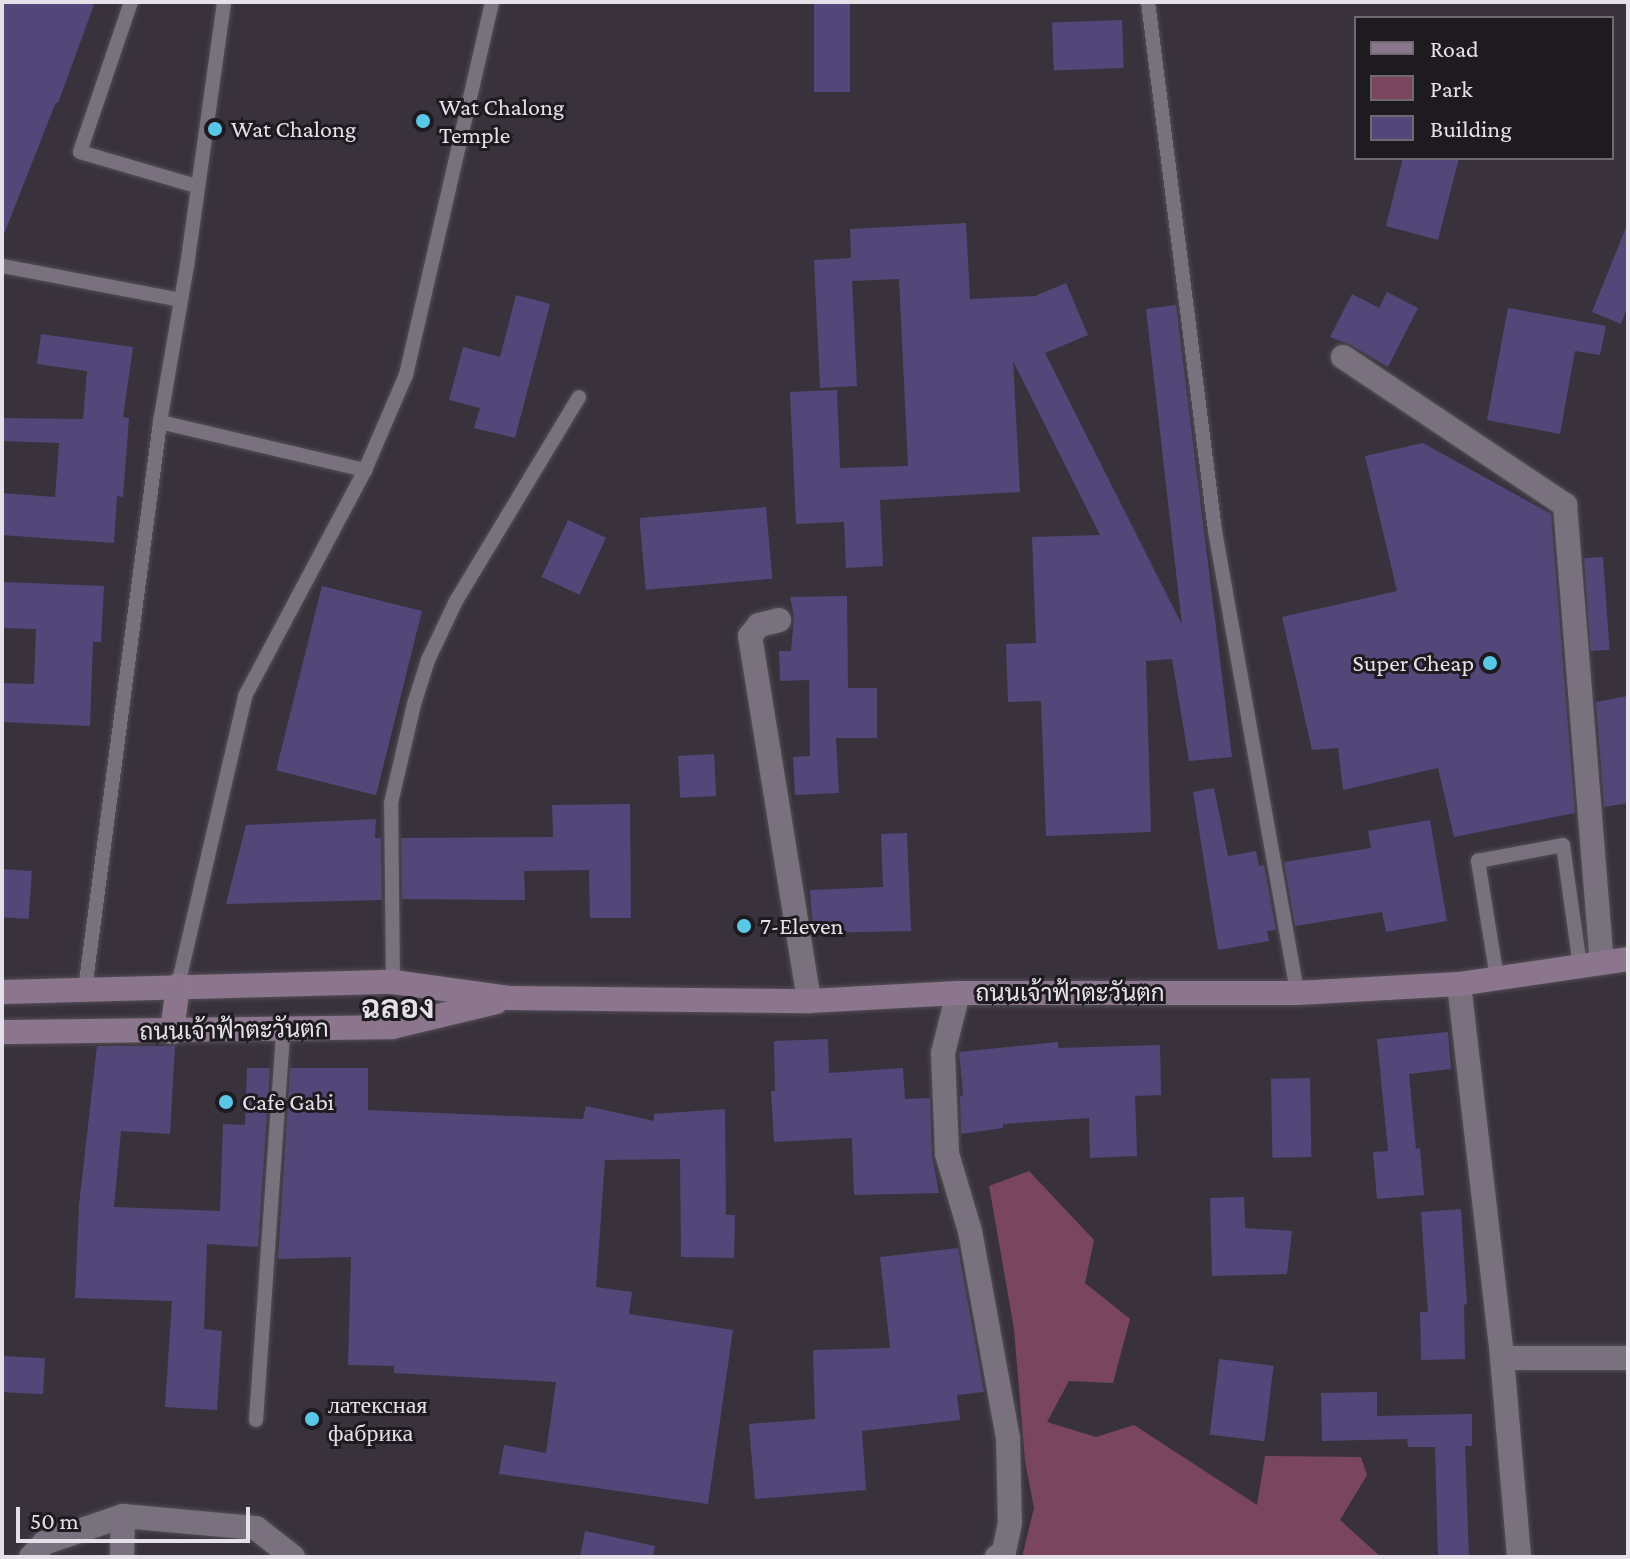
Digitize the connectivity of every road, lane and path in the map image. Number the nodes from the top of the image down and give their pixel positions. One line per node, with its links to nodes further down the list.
1 (131, 2): 5 (lane)
2 (224, 2): 5 (lane)
3 (492, 2): 11 (lane)
4 (1148, 2): 22 (lane)
5 (196, 186): 7 (lane)
6 (2, 266): 7 (lane)
7 (180, 300): 10 (lane)
8 (1343, 357): 14 (street)
9 (579, 397): 16 (lane)
10 (160, 422): 11 (lane); 19 (lane)
11 (365, 470): 18 (lane)
12 (779, 620): 24 (street)
13 (1628, 959): 14 (main road, ถนนเจ้าฟ้าตะวันตก)
14 (1591, 964): 15 (main road, ถนนเจ้าฟ้าตะวันตก); 15 (lane)
15 (1497, 978): 17 (main road, ถนนเจ้าฟ้าตะวันตก)
16 (393, 982): 18 (main road, ถนนเจ้าฟ้าตะวันตก); 23 (main road, ถนนเจ้าฟ้าตะวันตก)
17 (1459, 984): 22 (main road, ถนนเจ้าฟ้าตะวันตก); 29 (street)
18 (178, 985): 19 (main road, ถนนเจ้าฟ้าตะวันตก); 28 (main road)
19 (85, 989): 20 (main road, ถนนเจ้าฟ้าตะวันตก); 27 (main road)
20 (2, 992)
21 (958, 993): 22 (main road, ถนนเจ้าฟ้าตะวันตก); 24 (main road, ถนนเจ้าฟ้าตะวันตก); 36 (street)
22 (1297, 993)
23 (510, 998): 24 (main road, ถนนเจ้าฟ้าตะวันตก); 25 (main road, ถนนเจ้าฟ้าตะวันตก)
24 (809, 1001)
25 (283, 1030): 28 (main road, ถนนเจ้าฟ้าตะวันตก); 31 (lane)
26 (2, 1032): 27 (main road, ถนนเจ้าฟ้าตะวันตก)
27 (79, 1032): 28 (main road, ถนนเจ้าฟ้าตะวันตก)
28 (172, 1032)
29 (1502, 1358): 30 (street); 37 (street)
30 (1628, 1358)
31 (256, 1420)
32 (123, 1516): 33 (street); 34 (street); 35 (street)
33 (31, 1557)
34 (122, 1557)
35 (293, 1557)
36 (997, 1557)
37 (1519, 1557)

